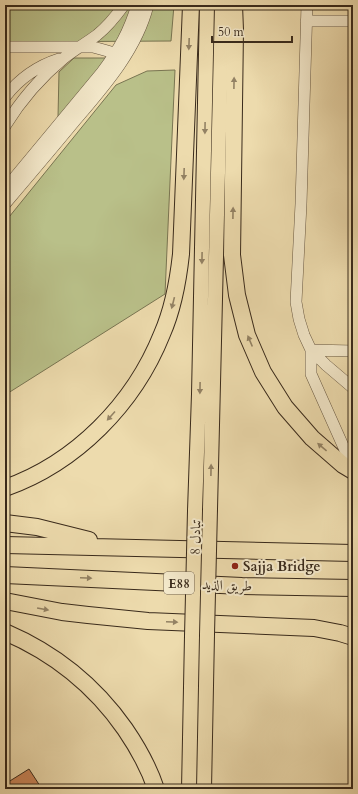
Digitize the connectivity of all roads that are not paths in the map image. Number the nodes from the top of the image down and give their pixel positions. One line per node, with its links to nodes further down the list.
1 (124, 5): 12 (street)
2 (137, 5): 13 (street)
3 (148, 5): 13 (street)
4 (191, 5): 24 (highway, one-way to 24)
5 (207, 5): 37 (main road, تبادل 8, one-way to 37, bridge)
6 (222, 5): 38 (main road, one-way to 6, bridge)
7 (234, 5): 23 (highway, one-way to 7)
8 (307, 5): 9 (street)
9 (306, 21): 10 (street); 19 (street)
10 (353, 21)
11 (5, 46): 12 (street)
12 (80, 47): 13 (street); 14 (street)
13 (120, 55): 17 (street); 18 (street)
14 (65, 57): 15 (street); 16 (street)
15 (5, 97)
16 (5, 126)
17 (5, 189)
18 (5, 204)
19 (311, 350): 20 (street); 21 (street); 22 (street)
20 (353, 351)
21 (353, 388)
22 (353, 468)
23 (353, 471)
24 (5, 488)
25 (5, 523): 27 (highway)
26 (5, 545): 27 (highway)
27 (114, 547): 28 (highway)
28 (353, 553)
29 (5, 575): 30 (highway, طريق الذيد / E88, one-way to 30)
30 (353, 588)
31 (5, 601): 32 (highway, one-way to 32)
32 (314, 628): 33 (highway); 35 (highway)
33 (353, 628)
34 (5, 632): 36 (highway)
35 (353, 637)
36 (156, 789)
37 (189, 789)
38 (204, 789)

